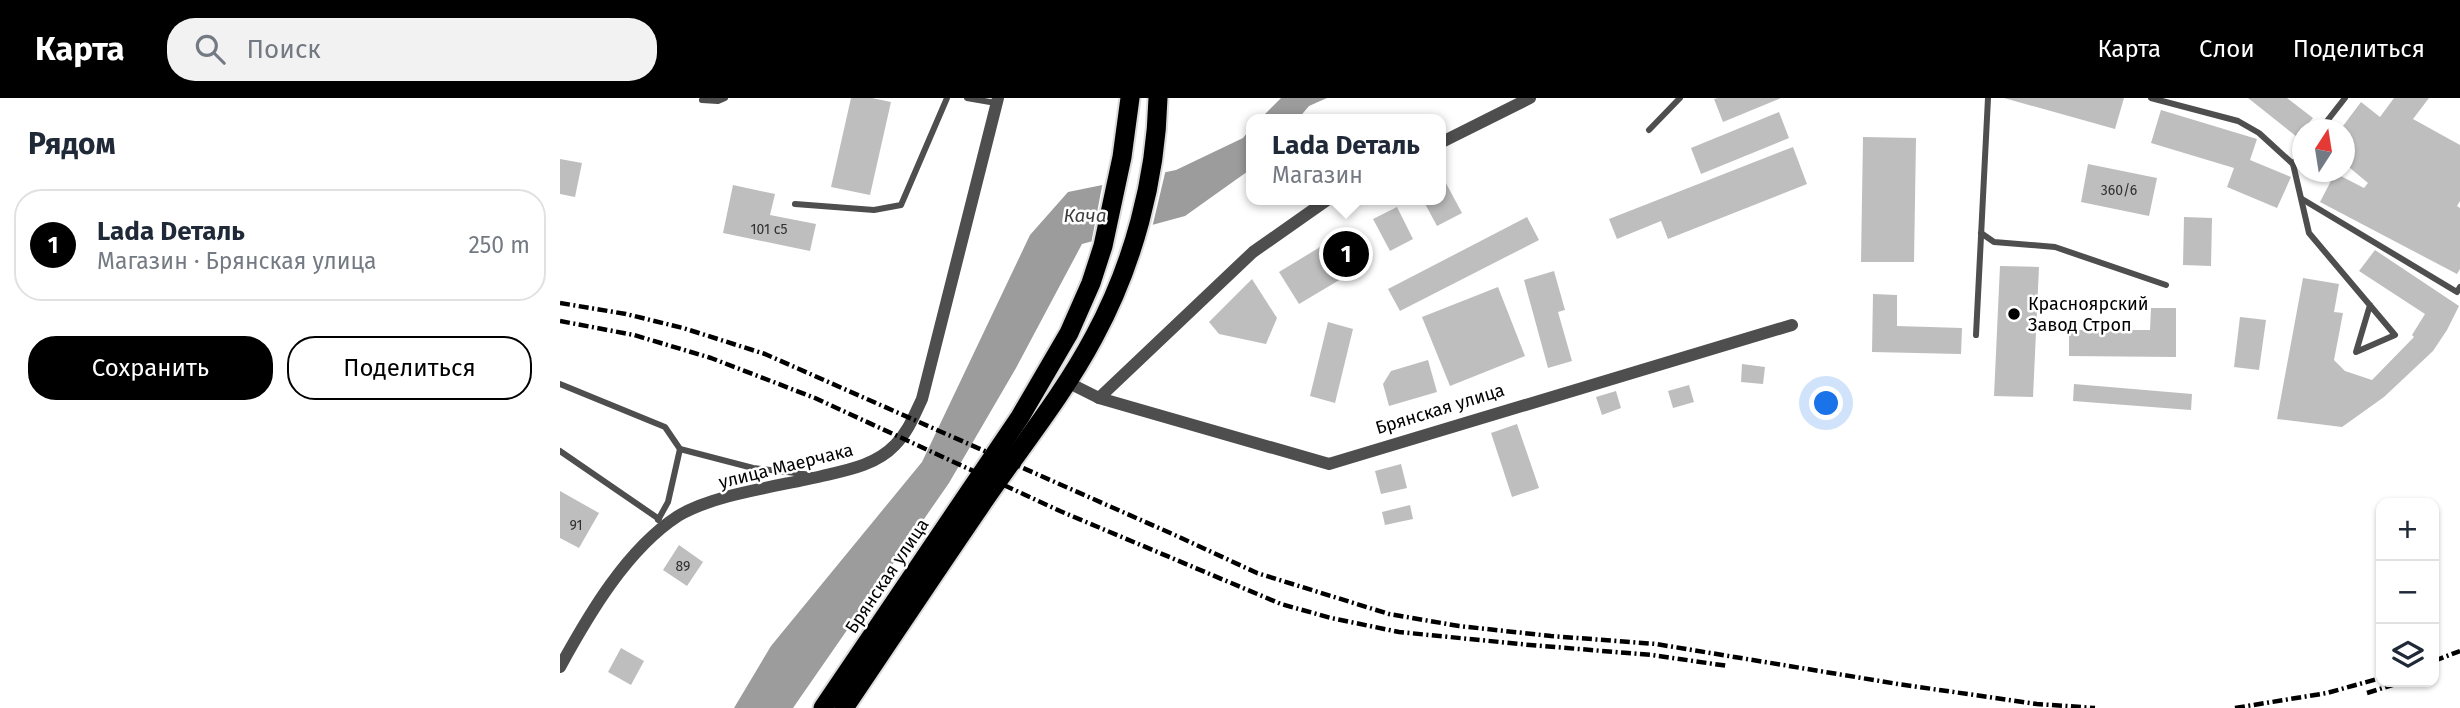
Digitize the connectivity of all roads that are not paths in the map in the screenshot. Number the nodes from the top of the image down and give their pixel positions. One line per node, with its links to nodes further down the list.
1 (725, 98): 11 (lane)
2 (947, 98): 19 (lane)
3 (967, 98): 12 (lane)
4 (1130, 98): 36 (highway, Брянская улица)
5 (1158, 98): 27 (highway)
6 (1530, 98): 15 (street)
7 (1680, 98): 14 (lane)
8 (1988, 98): 21 (lane)
9 (2151, 98): 16 (lane)
10 (2345, 98): 13 (lane)
11 (702, 100)
12 (997, 100): 32 (street, улица Маерчака)
13 (2329, 119)
14 (1650, 130)
15 (1446, 139)
16 (2292, 163)
17 (2298, 182): 18 (lane)
18 (2302, 199): 23 (lane); 24 (lane)
19 (795, 204)
20 (1320, 205): 29 (street)
21 (1982, 233): 22 (lane); 26 (lane)
22 (2166, 285)
23 (2460, 287)
24 (2370, 305): 24 (lane)
25 (1792, 325): 29 (street, Брянская улица)
26 (1976, 335)
27 (1067, 382): 29 (street, Брянская улица); 37 (highway)
28 (560, 384): 30 (lane)
29 (1099, 398)
30 (680, 449): 32 (lane); 33 (lane)
31 (560, 451): 33 (lane)
32 (822, 476): 34 (street, улица Маерчака)
33 (659, 519): 34 (lane)
34 (652, 537): 35 (street, улица Маерчака)
35 (560, 667)
36 (823, 708)
37 (844, 708)

